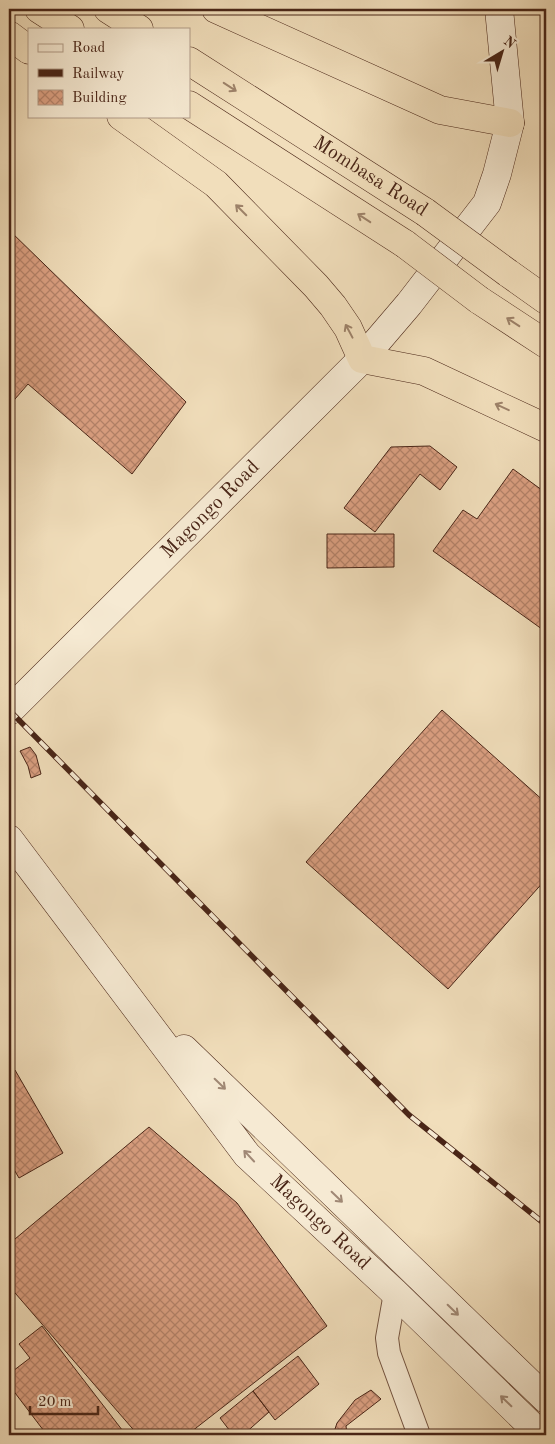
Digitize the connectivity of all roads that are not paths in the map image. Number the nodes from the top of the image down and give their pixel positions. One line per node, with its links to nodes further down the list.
1 (39, 9): 5 (highway)
2 (108, 9): 6 (highway)
3 (216, 9): 12 (highway)
4 (499, 9): 12 (main road, Magongo Road)
5 (68, 28)
6 (137, 28)
7 (9, 35): 8 (highway)
8 (28, 49)
9 (190, 62): 13 (highway, Mombasa Road, one-way to 13, bridge)
10 (190, 106): 14 (highway, Mombasa Road, one-way to 10, bridge)
11 (124, 118): 15 (highway, one-way to 11)
12 (510, 122): 15 (main road, Magongo Road)
13 (546, 300)
14 (546, 344)
15 (362, 359): 16 (highway, one-way to 15); 17 (main road, Magongo Road)
16 (546, 428)
17 (9, 711)
18 (9, 839): 19 (main road, Magongo Road)
19 (122, 989): 20 (main road, Magongo Road, one-way to 19); 21 (main road, Magongo Road, one-way to 21)
20 (395, 1293): 22 (street); 23 (main road, Magongo Road, one-way to 20)
21 (546, 1400)
22 (419, 1435)
23 (540, 1435)

